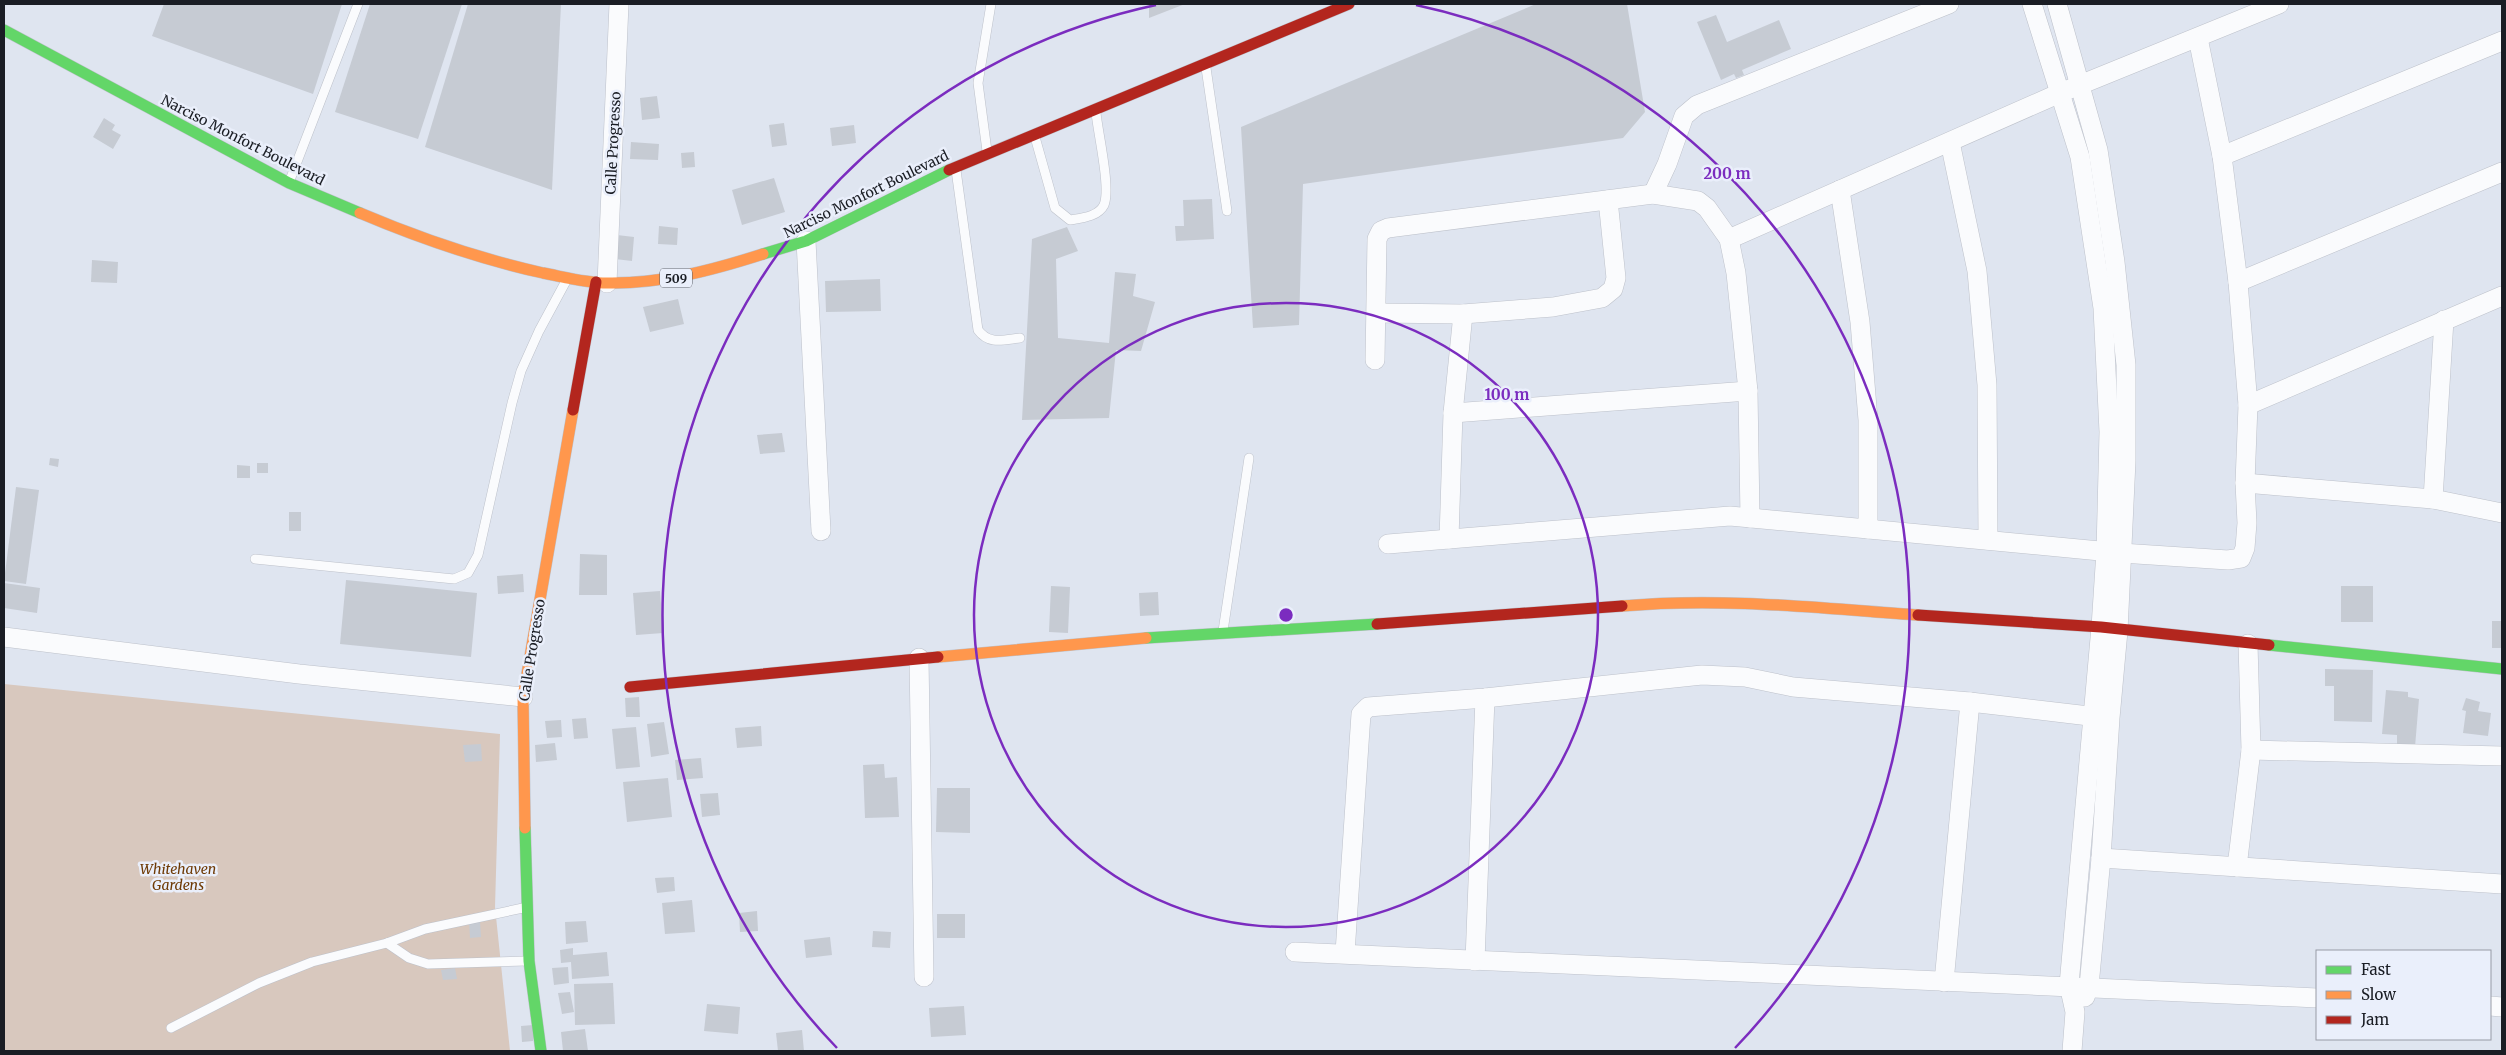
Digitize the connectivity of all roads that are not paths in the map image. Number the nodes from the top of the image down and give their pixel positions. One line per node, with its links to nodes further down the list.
1 (358, 4): 22 (lane)
2 (619, 4): 30 (street, Calle Progresso)
3 (991, 4): 18 (lane)
4 (1349, 4): 12 (main road, Narciso Monfort Boulevard / 509)
5 (1949, 4): 24 (street)
6 (2032, 4): 14 (street)
7 (2057, 4): 13 (street)
8 (2279, 4): 10 (street)
9 (4, 30): 22 (main road, Narciso Monfort Boulevard / 509)
10 (2198, 38): 13 (street); 19 (street)
11 (2502, 41): 19 (street)
12 (1206, 65): 15 (main road, Narciso Monfort Boulevard / 509); 26 (lane)
13 (2081, 86): 14 (street); 51 (street)
14 (2060, 93): 17 (street); 51 (street)
15 (1095, 110): 16 (main road, Narciso Monfort Boulevard / 509); 16 (lane)
16 (1034, 135): 18 (main road, Narciso Monfort Boulevard / 509)
17 (1950, 142): 23 (street); 49 (street)
18 (988, 154): 20 (main road, Narciso Monfort Boulevard / 509)
19 (2222, 156): 31 (street)
20 (956, 167): 28 (main road, Narciso Monfort Boulevard / 509); 36 (lane)
21 (2502, 172): 31 (street)
22 (289, 183): 29 (main road, Narciso Monfort Boulevard / 509)
23 (1840, 190): 27 (street); 46 (street)
24 (1653, 194): 25 (street); 27 (street)
25 (1608, 200): 33 (street); 34 (street)
26 (1227, 211)
27 (1729, 239): 38 (street)
28 (806, 241): 30 (main road, Narciso Monfort Boulevard / 509); 47 (street)
29 (567, 278): 30 (main road, Narciso Monfort Boulevard / 509); 52 (lane)
30 (602, 282): 60 (main road, Calle Progresso)
31 (2238, 282): 39 (street)
32 (2502, 296): 35 (street)
33 (1378, 313): 34 (street); 37 (street)
34 (1463, 314): 40 (street)
35 (2444, 320): 39 (street); 43 (street)
36 (1020, 338)
37 (1375, 360)
38 (1748, 391): 40 (street); 45 (street)
39 (2248, 405): 42 (street)
40 (1453, 413): 48 (street)
41 (1249, 458): 54 (lane)
42 (2245, 483): 43 (street); 51 (street)
43 (2432, 499): 44 (street)
44 (2502, 513)
45 (1750, 518): 46 (street); 48 (street)
46 (1868, 529): 49 (street)
47 (820, 530)
48 (1449, 539): 50 (street)
49 (1988, 540): 51 (street)
50 (1388, 544)
51 (2114, 552): 53 (street)
52 (255, 559)
53 (2110, 629): 54 (main road); 56 (main road); 63 (street)
54 (1223, 634): 57 (main road)
55 (4, 637): 60 (street)
56 (2248, 644): 58 (main road); 64 (street)
57 (919, 658): 59 (main road); 75 (street)
58 (2502, 669)
59 (630, 687)
60 (523, 697): 69 (main road, Calle Progresso)
61 (1485, 698): 62 (street); 72 (street); 74 (street)
62 (1970, 702): 63 (street); 76 (street)
63 (2102, 717): 66 (street); 77 (street)
64 (2251, 750): 65 (street); 67 (street)
65 (2502, 756)
66 (2101, 858): 67 (street); 78 (street)
67 (2236, 867): 68 (street)
68 (2502, 884)
69 (526, 907): 70 (lane); 73 (main road, Calle Progresso)
70 (387, 943): 73 (lane); 81 (lane)
71 (1295, 952): 72 (street)
72 (1345, 953): 74 (street)
73 (529, 960): 82 (main road, Calle Progresso)
74 (1475, 960): 76 (street)
75 (924, 977)
76 (1944, 982): 77 (street)
77 (2069, 985): 78 (street); 80 (street)
78 (2089, 986): 79 (street); 80 (street)
79 (2316, 998)
80 (2075, 1012): 83 (street)
81 (171, 1028)
82 (541, 1051)
83 (2072, 1051)

